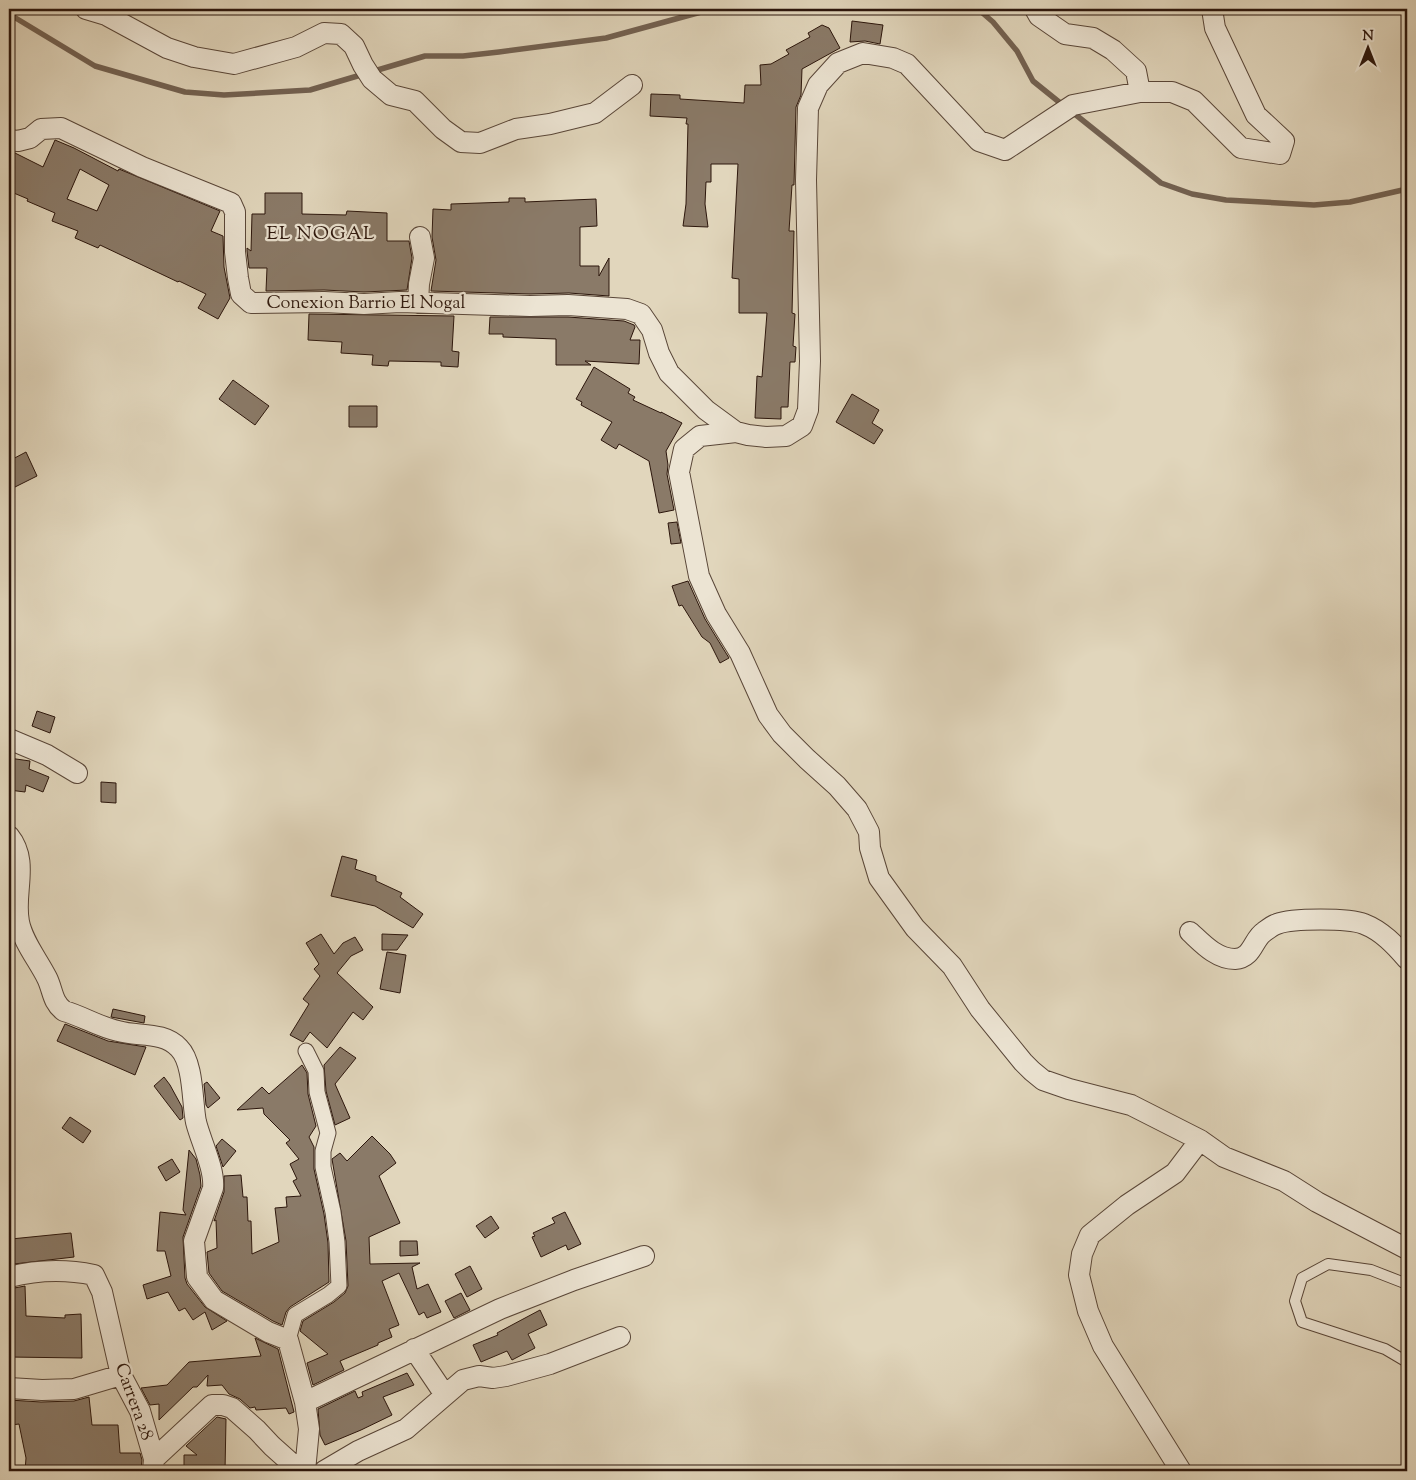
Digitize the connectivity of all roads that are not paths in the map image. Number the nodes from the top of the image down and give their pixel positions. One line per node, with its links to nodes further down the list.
1 (86, 9): 4 (street)
2 (1035, 9): 5 (street)
3 (1212, 9): 5 (street)
4 (632, 85)
5 (1140, 92): 9 (street)
6 (9, 140): 8 (street, Conexion Barrio El Nogal)
7 (420, 237): 8 (street)
8 (418, 303): 9 (street, Conexion Barrio El Nogal)
9 (736, 432): 16 (street)
10 (9, 739): 11 (street)
11 (77, 773)
12 (9, 836): 22 (street)
13 (1190, 932): 14 (street)
14 (1407, 960)
15 (306, 1051): 22 (street)
16 (1200, 1140): 17 (street); 33 (street)
17 (1407, 1249)
18 (644, 1256): 23 (street)
19 (9, 1277): 25 (street, Carrera 28)
20 (1407, 1284): 24 (lane)
21 (620, 1337): 27 (street)
22 (288, 1340): 28 (street)
23 (414, 1349): 27 (street); 28 (street)
24 (1407, 1362)
25 (121, 1375): 26 (street); 29 (street, Carrera 28)
26 (9, 1388)
27 (445, 1395): 32 (street)
28 (305, 1402): 31 (street)
29 (153, 1465): 30 (street)
30 (300, 1471)
31 (305, 1471)
32 (324, 1471)
33 (1181, 1471)

